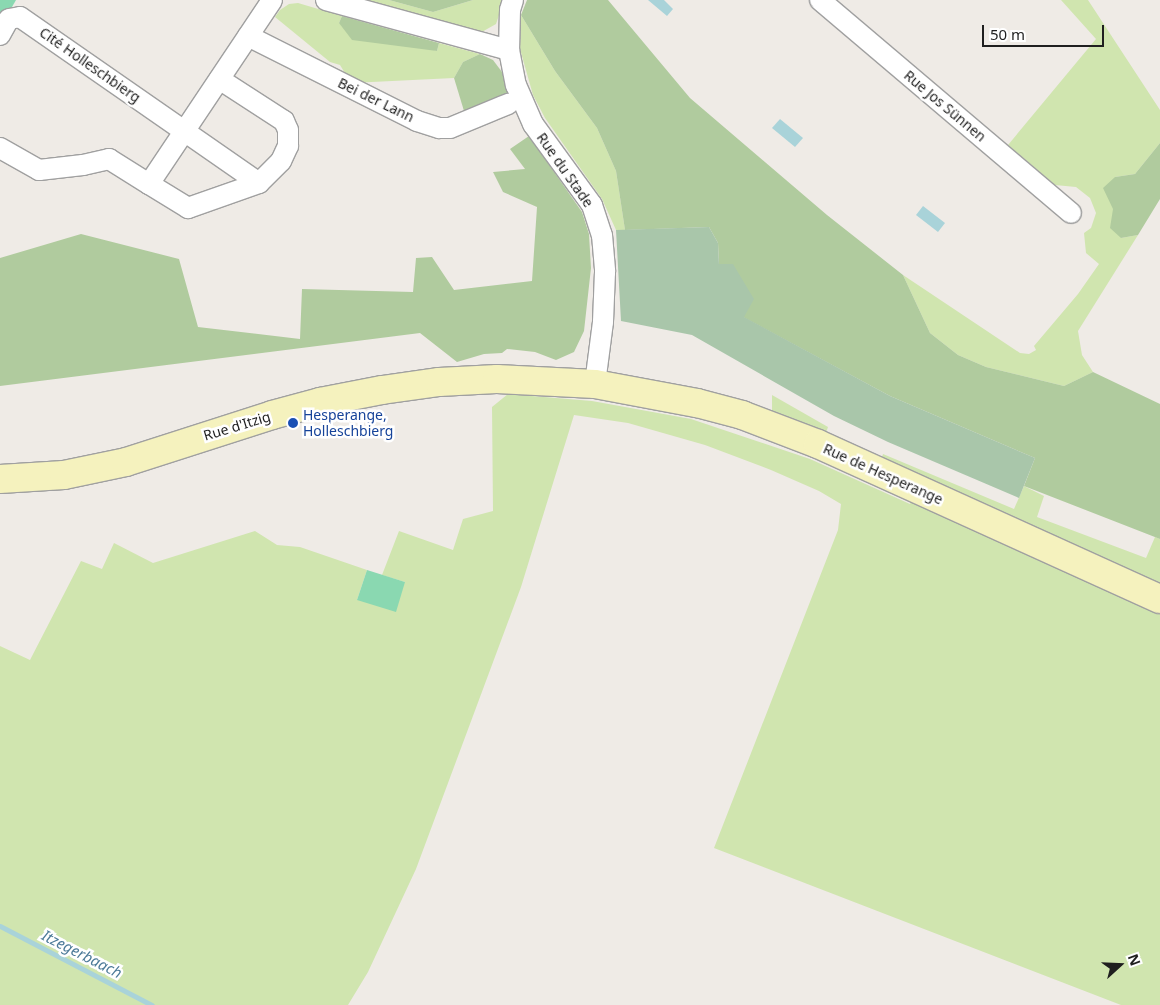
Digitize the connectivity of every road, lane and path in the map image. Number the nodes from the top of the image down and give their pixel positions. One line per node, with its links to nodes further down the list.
1 (272, 0): 6 (street)
2 (326, 0): 7 (street)
3 (513, 0): 7 (street, Rue du Stade)
4 (820, 0): 14 (street, Rue Jos Sünnen)
5 (0, 35): 10 (street, Cité Holleschbierg)
6 (248, 36): 8 (street); 9 (street, Bei der Lann)
7 (509, 50): 15 (street, Rue du Stade)
8 (219, 79): 10 (street); 12 (street)
9 (508, 104)
10 (184, 131): 12 (street, Cité Holleschbierg); 13 (street)
11 (0, 148): 13 (street)
12 (259, 183): 13 (street)
13 (149, 184)
14 (1071, 212)
15 (595, 384): 16 (main road, Rue d'Itzig); 17 (main road, Rue de Hesperange)
16 (0, 479)
17 (1160, 599)

